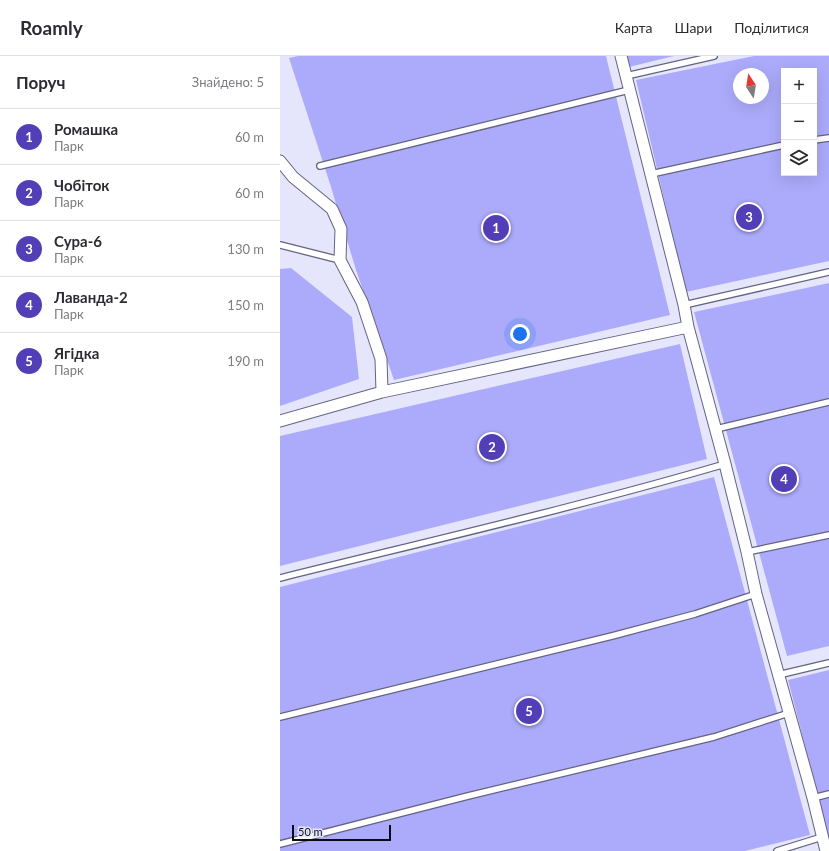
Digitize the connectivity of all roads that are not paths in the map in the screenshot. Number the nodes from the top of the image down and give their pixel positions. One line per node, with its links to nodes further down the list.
1 (621, 56): 3 (street)
2 (714, 56): 3 (lane)
3 (625, 76): 4 (street)
4 (629, 90): 9 (lane); 10 (street)
5 (829, 138): 6 (lane)
6 (817, 140)
7 (781, 146): 10 (lane)
8 (280, 161): 12 (street)
9 (320, 166)
10 (651, 174): 14 (street)
11 (280, 245): 12 (lane)
12 (340, 260): 16 (street)
13 (829, 272): 14 (lane)
14 (684, 305): 15 (street)
15 (688, 326): 16 (street); 19 (street)
16 (382, 392): 18 (street)
17 (829, 402): 19 (lane)
18 (280, 421)
19 (716, 429): 20 (street)
20 (725, 464): 22 (street); 23 (lane)
21 (829, 535): 22 (lane)
22 (747, 552): 24 (street)
23 (280, 578)
24 (756, 594): 26 (street); 28 (lane)
25 (829, 663): 26 (lane)
26 (778, 675): 27 (street)
27 (789, 713): 30 (street); 32 (lane)
28 (280, 717)
29 (829, 794): 30 (lane)
30 (813, 798): 31 (street)
31 (822, 837): 33 (lane); 34 (street)
32 (280, 844)
33 (777, 851)
34 (826, 851)

